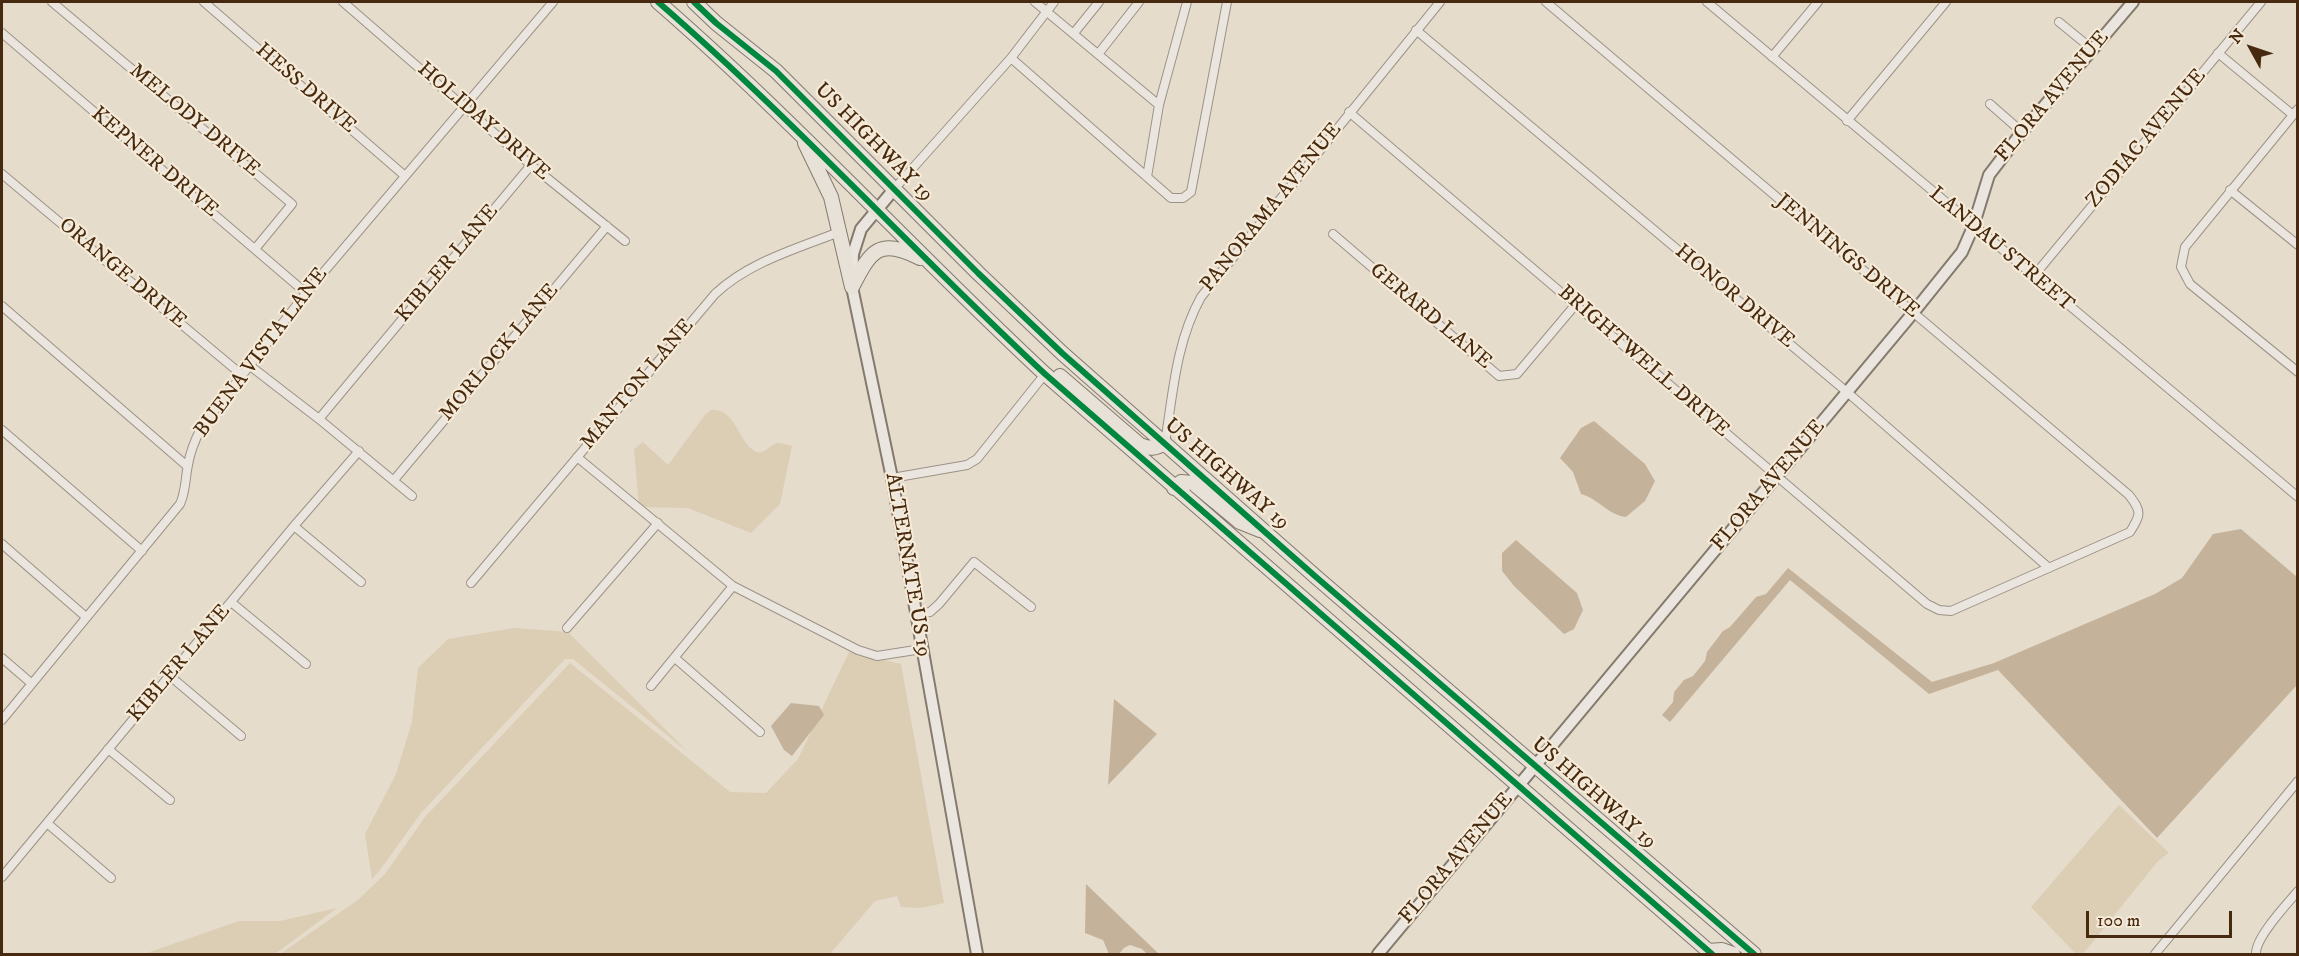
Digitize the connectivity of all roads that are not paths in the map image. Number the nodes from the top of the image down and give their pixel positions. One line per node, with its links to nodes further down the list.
1 (52, 2): 53 (street, MELODY DRIVE)
2 (204, 2): 42 (street, HESS DRIVE)
3 (343, 2): 34 (street, HOLIDAY DRIVE)
4 (553, 2): 34 (street, BUENA VISTA LANE)
5 (658, 2): 38 (highway, US HIGHWAY 19)
6 (684, 2): 23 (highway)
7 (694, 2): 23 (highway, US HIGHWAY 19)
8 (1035, 2): 21 (street)
9 (1054, 2): 21 (street)
10 (1099, 2): 26 (street)
11 (1139, 2): 29 (street)
12 (1187, 2): 33 (street)
13 (1227, 2): 43 (street)
14 (1440, 2): 24 (street, PANORAMA AVENUE)
15 (1546, 2): 60 (street, JENNINGS DRIVE)
16 (1707, 2): 30 (street, LANDAU STREET)
17 (1818, 2): 30 (street)
18 (1946, 2): 37 (street)
19 (2133, 2): 27 (street, FLORA AVENUE)
20 (2261, 2): 28 (street, ZODIAC AVENUE)
21 (1047, 11): 26 (street); 31 (street)
22 (2059, 22): 27 (street)
23 (716, 23): 44 (highway, US HIGHWAY 19)
24 (1416, 30): 35 (street, PANORAMA AVENUE); 66 (street, HONOR DRIVE)
25 (2, 33): 53 (street, KEPNER DRIVE)
26 (1074, 33): 29 (street)
27 (2092, 49): 39 (street, FLORA AVENUE)
28 (2218, 53): 36 (street); 55 (street, ZODIAC AVENUE)
29 (1099, 54): 33 (street)
30 (1772, 57): 37 (street, LANDAU STREET)
31 (1011, 58): 43 (street); 44 (street)
32 (1990, 104): 39 (street)
33 (1159, 105): 43 (street)
34 (465, 106): 40 (street, HOLIDAY DRIVE); 42 (street, BUENA VISTA LANE)
35 (1349, 112): 58 (street, BRIGHTWELL DRIVE); 69 (street, PANORAMA AVENUE)
36 (2295, 112): 45 (street)
37 (1847, 120): 48 (street, LANDAU STREET)
38 (798, 131): 46 (highway, US HIGHWAY 19); 49 (highway)
39 (2022, 132): 48 (street, FLORA AVENUE)
40 (531, 165): 47 (street, HOLIDAY DRIVE); 67 (street, KIBLER LANE)
41 (2, 174): 65 (street, ORANGE DRIVE)
42 (405, 176): 57 (street, BUENA VISTA LANE)
43 (1147, 177)
44 (895, 188): 46 (street, ALTERNATE US 19); 69 (highway, US HIGHWAY 19)
45 (2230, 190): 52 (street); 63 (street)
46 (877, 209): 54 (highway, US HIGHWAY 19); 56 (street, ALTERNATE US 19)
47 (607, 226): 51 (street, HOLIDAY DRIVE); 75 (street, MORLOCK LANE)
48 (1973, 227): 55 (street, LANDAU STREET); 60 (street, FLORA AVENUE)
49 (839, 232): 56 (highway); 71 (street, MANTON LANE)
50 (1333, 234): 58 (street, GERARD LANE)
51 (625, 241)
52 (2298, 245)
53 (255, 249): 57 (street, KEPNER DRIVE)
54 (929, 262): 56 (highway); 61 (highway, US HIGHWAY 19)
55 (2033, 277): 78 (street, LANDAU STREET)
56 (852, 287): 74 (street, ALTERNATE US 19)
57 (306, 293): 62 (street, BUENA VISTA LANE)
58 (1576, 304): 73 (street, BRIGHTWELL DRIVE)
59 (2, 306): 72 (street)
60 (1913, 313): 66 (street, FLORA AVENUE); 84 (street, JENNINGS DRIVE)
61 (1018, 349): 64 (highway, US HIGHWAY 19); 69 (highway)
62 (249, 365): 65 (street, BUENA VISTA LANE); 67 (street)
63 (2298, 372)
64 (1045, 374): 74 (street); 76 (highway, US HIGHWAY 19)
65 (242, 375): 72 (street, BUENA VISTA LANE)
66 (1847, 392): 73 (street, FLORA AVENUE); 84 (street, HONOR DRIVE)
67 (319, 419): 70 (street)
68 (2, 430): 83 (street)
69 (1165, 443): 81 (highway, US HIGHWAY 19)
70 (359, 451): 75 (street); 80 (street, KIBLER LANE)
71 (577, 458): 79 (street); 86 (street, MANTON LANE)
72 (188, 466): 83 (street, BUENA VISTA LANE)
73 (1777, 477): 84 (street, BRIGHTWELL DRIVE); 104 (street, FLORA AVENUE)
74 (892, 478): 90 (street, ALTERNATE US 19)
75 (394, 480): 77 (street)
76 (1174, 488): 81 (highway); 106 (highway, US HIGHWAY 19)
77 (412, 496)
78 (2298, 497)
79 (658, 523): 87 (street); 92 (street)
80 (294, 526): 85 (street); 88 (street, KIBLER LANE)
81 (1268, 532): 104 (highway, US HIGHWAY 19)
82 (2, 544): 91 (street)
83 (142, 551): 91 (street, BUENA VISTA LANE)
84 (2049, 568)
85 (362, 582)
86 (471, 583)
87 (734, 586): 93 (street); 95 (street)
88 (231, 602): 96 (street); 97 (street, KIBLER LANE)
89 (1031, 607): 90 (street)
90 (916, 614): 93 (street, ALTERNATE US 19)
91 (86, 617): 98 (street, BUENA VISTA LANE)
92 (567, 628)
93 (922, 649): 113 (street, ALTERNATE US 19)
94 (2, 658): 98 (street)
95 (675, 658): 99 (street); 101 (street)
96 (306, 664)
97 (170, 676): 102 (street); 103 (street, KIBLER LANE)
98 (31, 683): 100 (street, BUENA VISTA LANE)
99 (651, 686)
100 (2, 720)
101 (760, 732)
102 (241, 736)
103 (108, 749): 107 (street); 108 (street, KIBLER LANE)
104 (1535, 765): 106 (street, FLORA AVENUE); 116 (highway, US HIGHWAY 19)
105 (2298, 781): 117 (street)
106 (1517, 786): 112 (highway, US HIGHWAY 19); 114 (street, FLORA AVENUE)
107 (170, 800)
108 (46, 823): 109 (street, KIBLER LANE); 110 (street)
109 (2, 877)
110 (111, 878)
111 (2296, 895): 118 (street)
112 (1710, 953): 115 (highway)
113 (977, 954)
114 (1378, 954)
115 (1733, 954)
116 (1754, 954)
117 (2155, 954)
118 (2256, 954)

